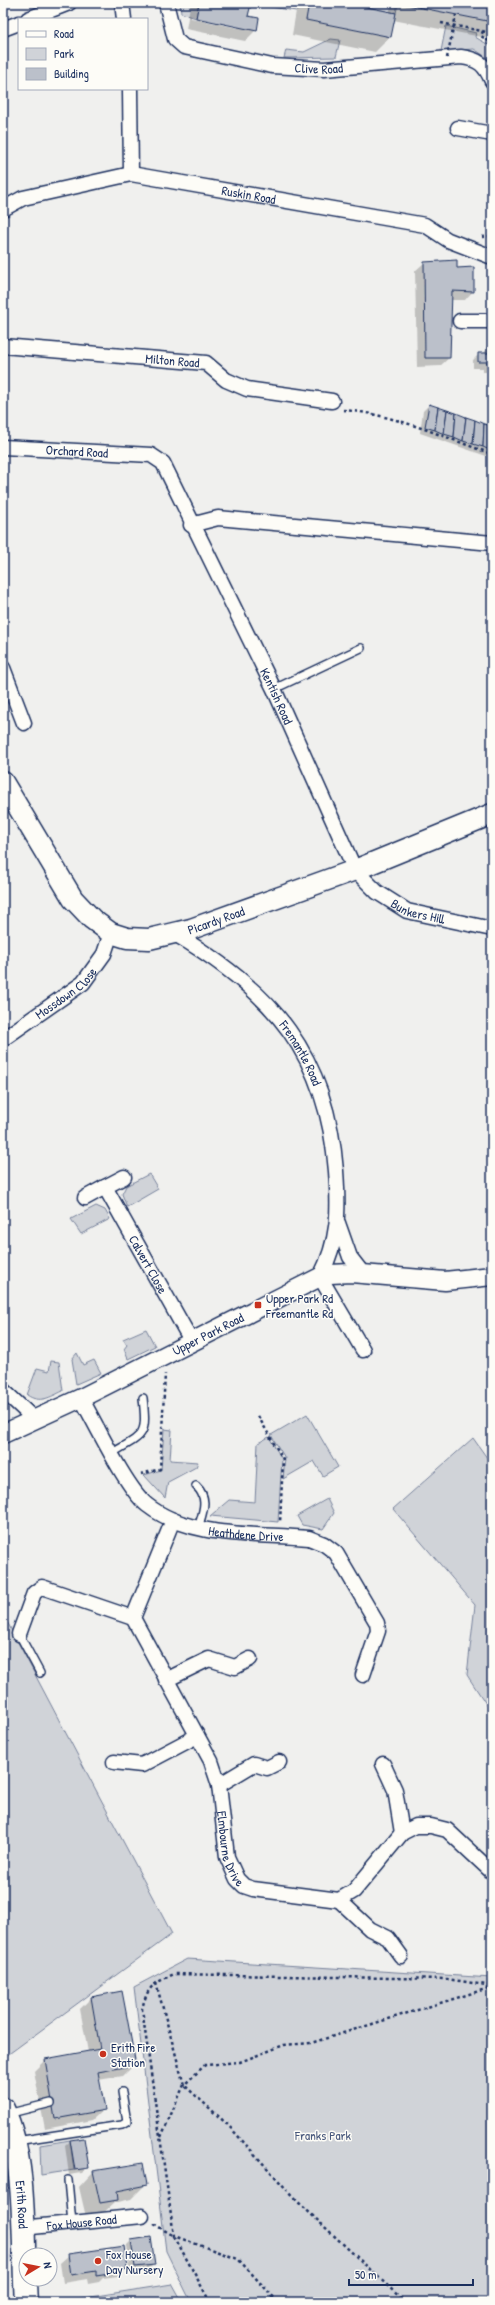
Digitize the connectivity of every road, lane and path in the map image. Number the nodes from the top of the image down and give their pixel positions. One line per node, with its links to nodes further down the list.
1 (69, 3): 5 (street)
2 (122, 3): 6 (street)
3 (166, 3): 13 (street, Clive Road)
4 (456, 15): 13 (path, bridge)
5 (31, 18)
6 (124, 18)
7 (18, 22): 9 (street)
8 (441, 23): 10 (path)
9 (3, 29)
10 (483, 31): 11 (path); 12 (path)
11 (492, 33)
12 (492, 43)
13 (447, 58): 14 (street, Clive Road)
14 (492, 81)
15 (130, 90): 18 (street)
16 (458, 128): 17 (street)
17 (492, 134)
18 (131, 174): 19 (street, Ruskin Road); 20 (street, Ruskin Road)
19 (3, 209)
20 (492, 257)
21 (460, 321): 22 (street)
22 (492, 321)
23 (3, 346): 24 (street, Milton Road)
24 (332, 400)
25 (363, 412): 27 (path)
26 (3, 446): 28 (street, Orchard Road)
27 (492, 454)
28 (151, 455): 29 (street, Kentish Road)
29 (192, 525): 30 (street); 33 (street, Kentish Road)
30 (492, 543)
31 (361, 648): 33 (lane)
32 (3, 668): 34 (street)
33 (274, 689): 37 (street, Kentish Road)
34 (24, 723)
35 (3, 782): 39 (main road, Picardy Road)
36 (492, 814): 37 (main road, Picardy Road)
37 (355, 870): 38 (street, Bunkers Hill); 40 (main road, Picardy Road)
38 (492, 929)
39 (111, 932): 40 (main road, Picardy Road); 41 (street, Mossdown Close)
40 (175, 934): 45 (street, Fremantle Road)
41 (3, 1039)
42 (124, 1177): 43 (street)
43 (105, 1187): 44 (street); 49 (street, Calvert Close)
44 (85, 1198)
45 (338, 1223): 46 (street, Fremantle Road); 48 (street, Fremantle Road)
46 (364, 1275): 47 (street, Upper Park Road); 48 (street, Upper Park Road)
47 (492, 1276)
48 (320, 1277): 49 (street, Upper Park Road); 50 (street)
49 (192, 1342): 51 (street, Upper Park Road)
50 (363, 1350)
51 (166, 1355): 53 (street, Upper Park Road); 59 (path)
52 (3, 1390): 56 (street)
53 (81, 1398): 56 (street, Upper Park Road); 58 (street, Heathdene Drive)
54 (143, 1398): 58 (lane)
55 (258, 1416): 63 (path)
56 (34, 1419): 57 (street, Upper Park Road)
57 (3, 1434)
58 (112, 1453): 59 (street, Heathdene Drive)
59 (126, 1478): 61 (street, Heathdene Drive)
60 (196, 1486): 62 (lane)
61 (173, 1520): 62 (street, Heathdene Drive); 64 (street)
62 (198, 1529): 63 (street, Heathdene Drive)
63 (279, 1535): 68 (street, Heathdene Drive)
64 (133, 1618): 65 (street); 69 (street, Elmbourne Drive)
65 (19, 1634): 67 (lane)
66 (250, 1659): 69 (street)
67 (40, 1673)
68 (363, 1675)
69 (166, 1680): 70 (street, Elmbourne Drive)
70 (197, 1736): 71 (street); 74 (street, Elmbourne Drive)
71 (114, 1762)
72 (279, 1762): 74 (street)
73 (383, 1764): 75 (street)
74 (219, 1785): 77 (street, Elmbourne Drive)
75 (402, 1833): 76 (street); 77 (street)
76 (492, 1872)
77 (339, 1900): 78 (street)
78 (401, 1956)
79 (156, 1983): 80 (path); 81 (path); 85 (path)
80 (492, 1987): 81 (path)
81 (184, 2085): 85 (path); 95 (path)
82 (122, 2092): 86 (lane)
83 (51, 2103): 84 (lane)
84 (4, 2112): 86 (main road, Erith Road)
85 (160, 2139): 91 (path)
86 (14, 2141): 90 (main road, Erith Road)
87 (68, 2180): 89 (lane)
88 (142, 2216): 89 (street, Fox House Road); 91 (path)
89 (72, 2223): 90 (street, Fox House Road)
90 (22, 2228): 92 (main road, Erith Road)
91 (174, 2236): 93 (path); 94 (path)
92 (22, 2300)
93 (210, 2302)
94 (278, 2302)
95 (405, 2302)

